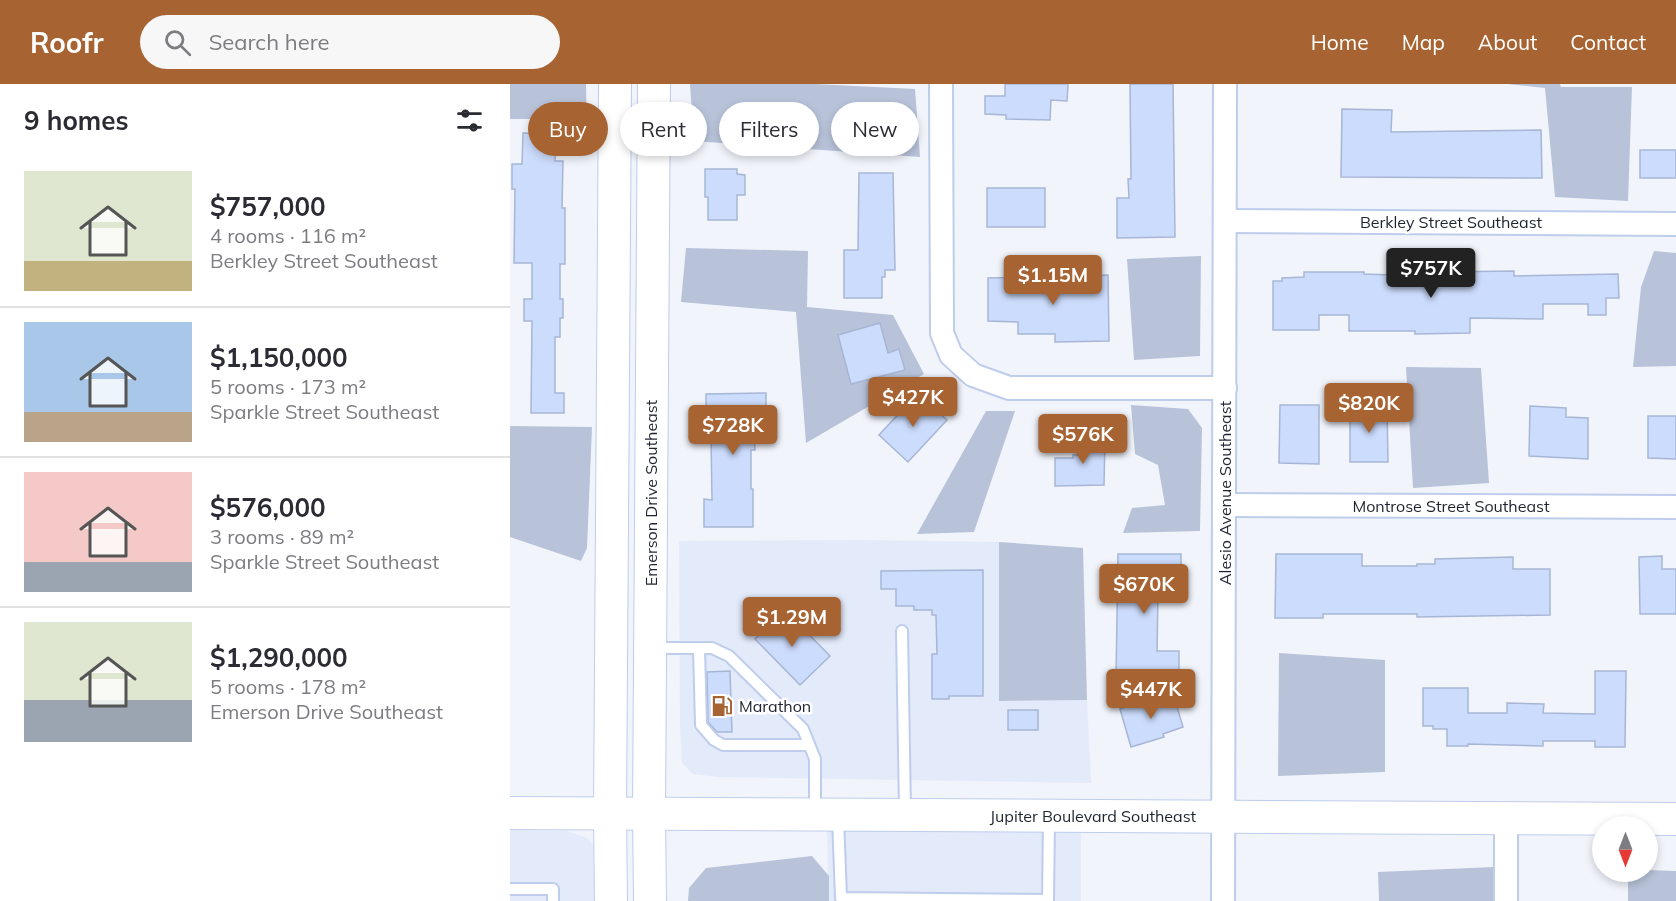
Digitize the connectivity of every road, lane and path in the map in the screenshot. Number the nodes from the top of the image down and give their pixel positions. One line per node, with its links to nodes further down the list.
1 (615, 84): 15 (street)
2 (654, 84): 11 (street, Emerson Drive Southeast)
3 (941, 84): 7 (street)
4 (1225, 84): 5 (street, Alesio Avenue Southeast)
5 (1225, 221): 6 (street, Berkley Street Southeast); 7 (street, Alesio Avenue Southeast)
6 (1676, 224)
7 (1225, 388): 8 (street, Alesio Avenue Southeast)
8 (1226, 505): 9 (street, Montrose Street Southeast); 20 (street, Alesio Avenue Southeast)
9 (1676, 507)
10 (902, 632): 18 (lane)
11 (650, 648): 12 (lane); 16 (street, Emerson Drive Southeast)
12 (699, 648): 13 (lane); 13 (lane)
13 (809, 745): 17 (lane)
14 (510, 813): 15 (street, Jupiter Boulevard Southeast)
15 (610, 813): 16 (street, Jupiter Boulevard Southeast); 27 (street)
16 (649, 813): 17 (street, Jupiter Boulevard Southeast); 28 (street, Emerson Drive Southeast)
17 (826, 814): 18 (street, Jupiter Boulevard Southeast); 24 (lane)
18 (906, 815): 19 (street, Jupiter Boulevard Southeast)
19 (1049, 816): 20 (street, Jupiter Boulevard Southeast); 25 (lane)
20 (1224, 817): 21 (street, Jupiter Boulevard Southeast); 29 (street, Alesio Avenue Southeast)
21 (1506, 819): 22 (street, Jupiter Boulevard Southeast); 30 (street)
22 (1676, 819)
23 (510, 889): 26 (lane)
24 (841, 900): 25 (lane)
25 (1048, 900)
26 (553, 901)
27 (611, 901)
28 (650, 901)
29 (1223, 901)
30 (1506, 901)

